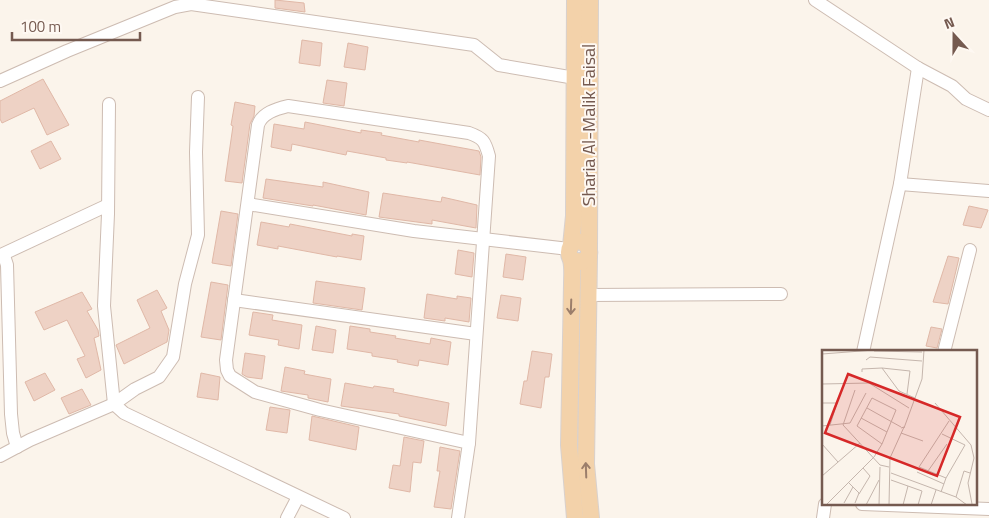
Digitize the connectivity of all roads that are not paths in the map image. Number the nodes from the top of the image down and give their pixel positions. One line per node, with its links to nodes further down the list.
1 (576, 0): 5 (main road, Sharia Al-Malik Faisal)
2 (590, 0): 17 (main road, Sharia Al-Malik Faisal)
3 (815, 0): 4 (street)
4 (918, 68): 9 (street); 10 (street)
5 (574, 78): 6 (street); 16 (main road, Sharia Al-Malik Faisal)
6 (0, 82)
7 (198, 97): 25 (street)
8 (109, 104): 13 (street)
9 (989, 110)
10 (900, 184): 11 (street); 23 (street)
11 (989, 191)
12 (248, 204): 14 (street); 14 (street); 21 (street)
13 (108, 205): 18 (street); 25 (street)
14 (484, 240): 16 (street); 22 (street)
15 (970, 250): 24 (street)
16 (570, 251): 17 (main road); 35 (main road, Sharia Al-Malik Faisal, one-way to 35)
17 (589, 253): 20 (main road, Sharia Al-Malik Faisal)
18 (1, 255): 27 (street)
19 (781, 294): 20 (street)
20 (588, 295): 36 (main road, Sharia Al-Malik Faisal, one-way to 20)
21 (234, 300): 22 (street); 26 (street)
22 (476, 334): 26 (street)
23 (863, 350)
24 (945, 350)
25 (114, 404): 27 (street); 29 (street)
26 (469, 443): 34 (street)
27 (17, 447): 28 (street)
28 (0, 456)
29 (298, 496): 32 (street); 33 (street)
30 (927, 506): 31 (street)
31 (989, 509)
32 (287, 518)
33 (344, 518)
34 (458, 518)
35 (575, 518)
36 (591, 518)

